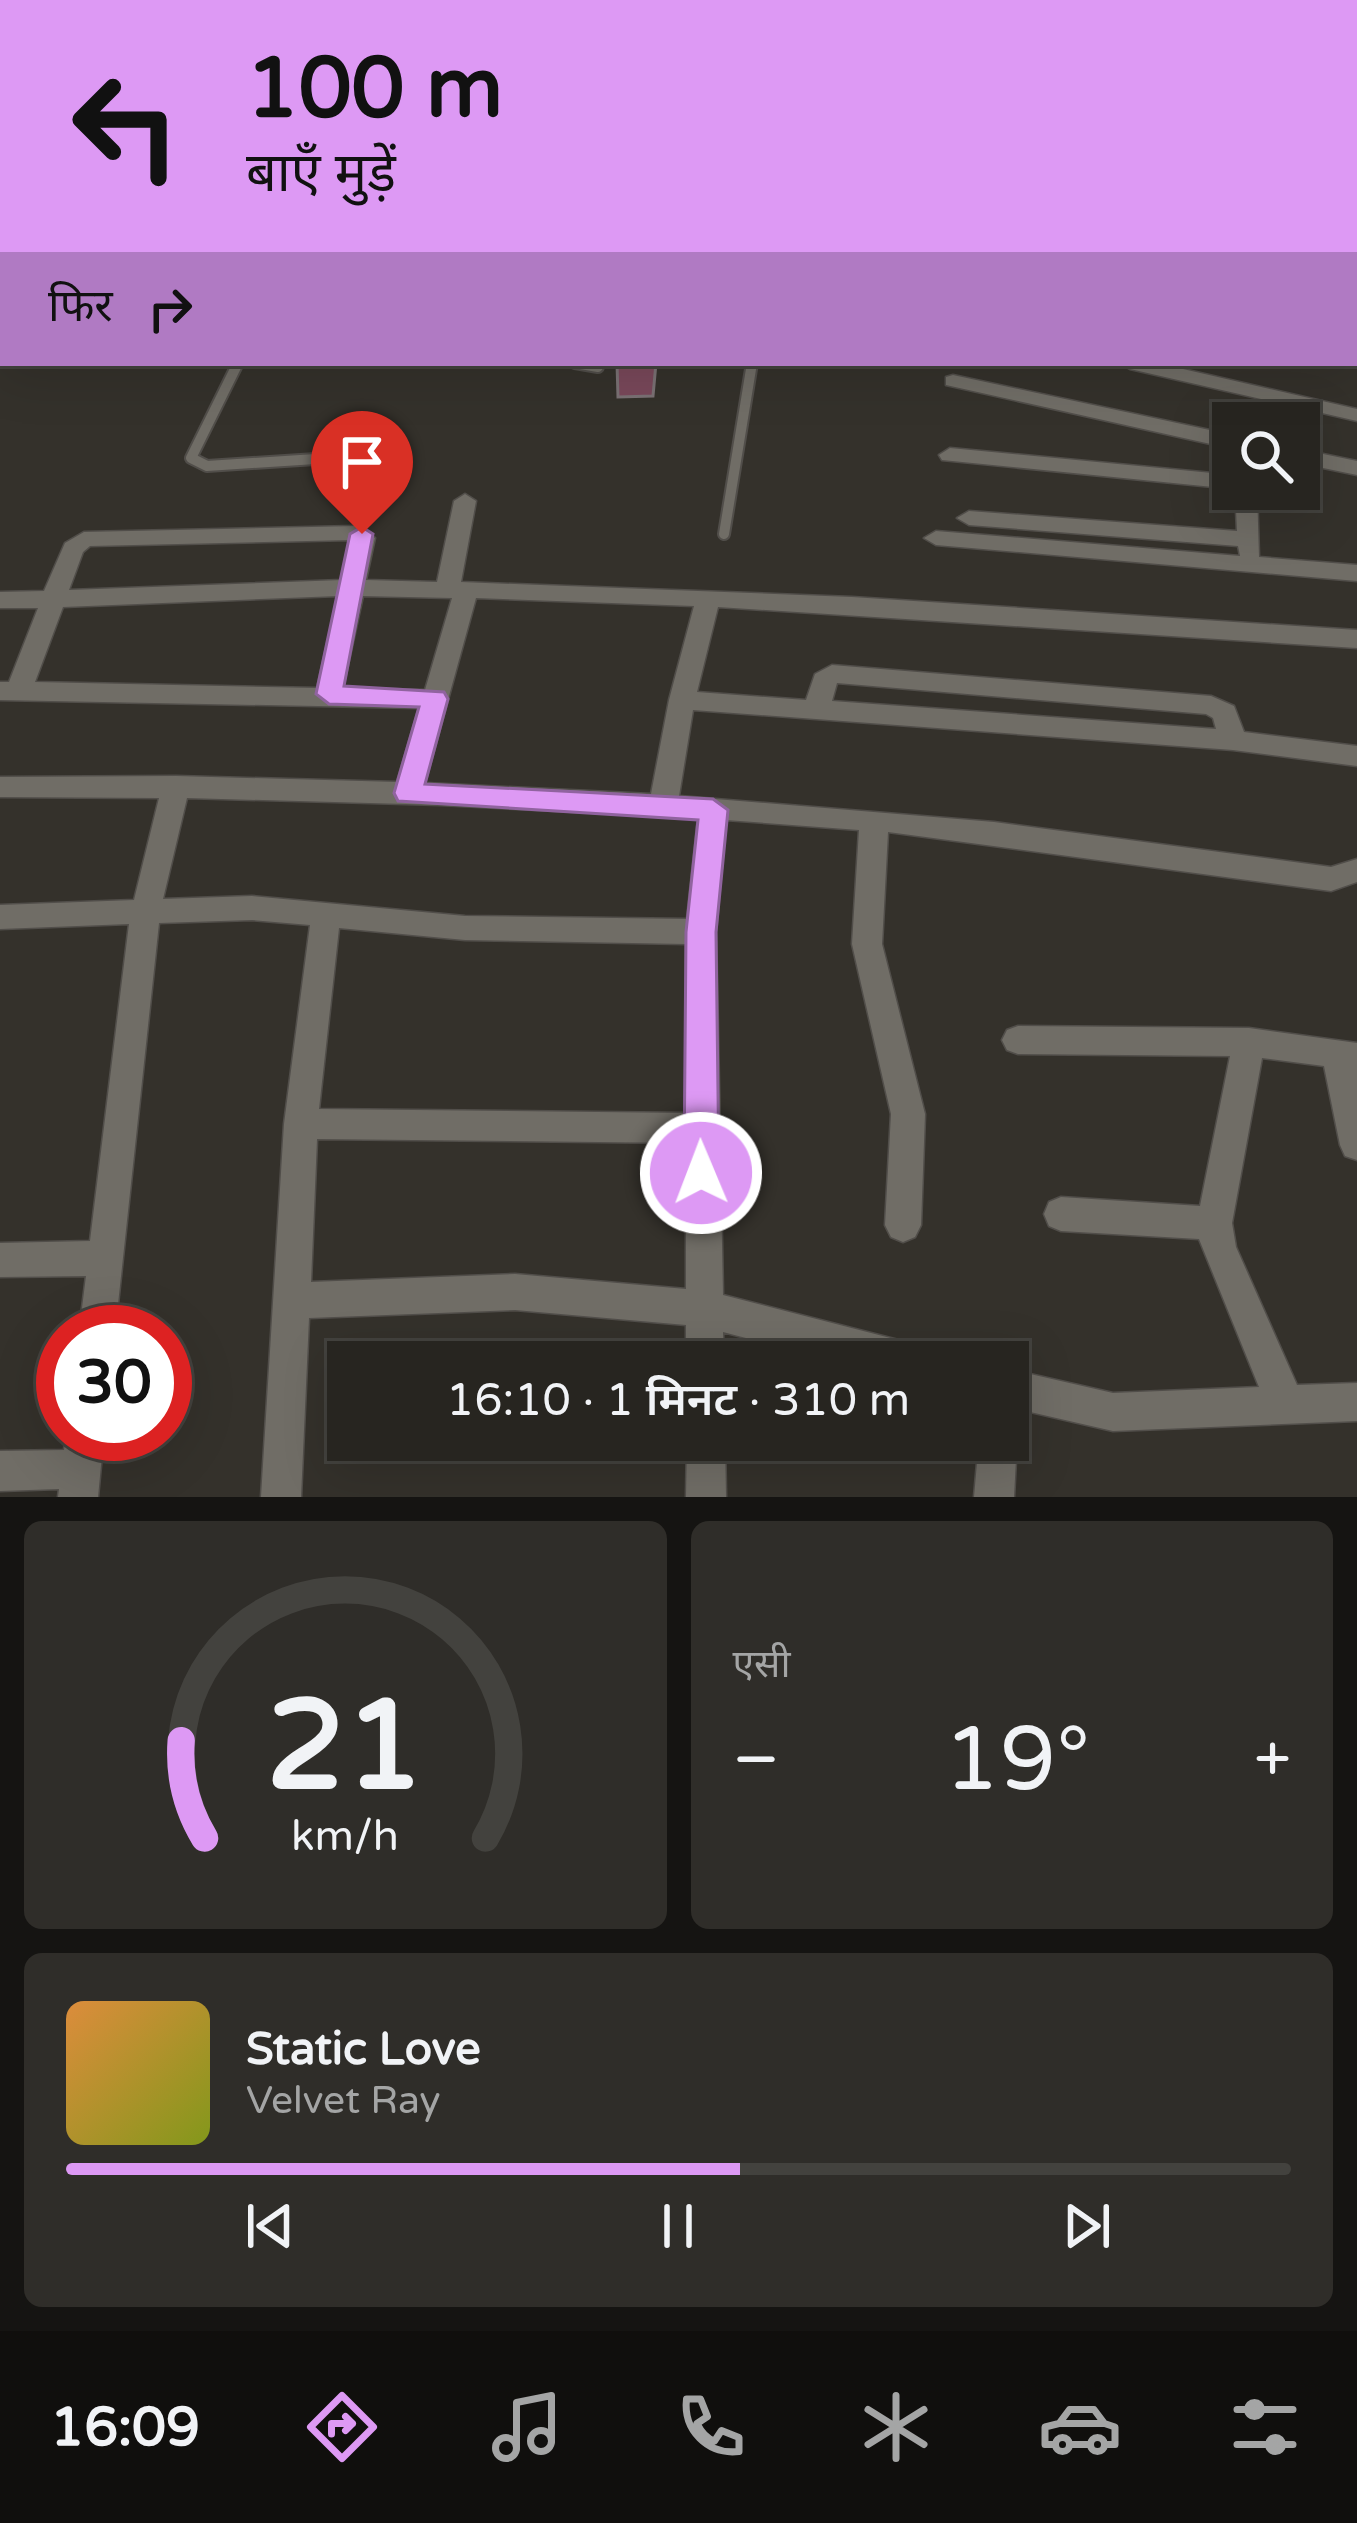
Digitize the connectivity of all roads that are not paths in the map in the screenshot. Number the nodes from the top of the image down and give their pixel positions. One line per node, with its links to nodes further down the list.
1 (237, 366): 12 (lane)
2 (592, 366): 6 (lane)
3 (752, 366): 19 (lane)
4 (1144, 366): 8 (street)
5 (1251, 366): 8 (street)
6 (598, 367)
7 (953, 381): 10 (street)
8 (1246, 391): 9 (street)
9 (1357, 415)
10 (1212, 437)
11 (950, 455): 15 (street)
12 (331, 458)
13 (1320, 460): 14 (street)
14 (1357, 468)
15 (1212, 480)
16 (466, 501): 24 (street)
17 (1247, 510): 21 (street)
18 (969, 518): 21 (street)
19 (724, 534)
20 (936, 538): 21 (street)
21 (1250, 551): 22 (street)
22 (1357, 573)
23 (353, 588): 24 (street); 27 (street); 27 (street); 30 (street)
24 (456, 591): 25 (street); 31 (street)
25 (708, 598): 28 (street); 32 (street)
26 (0, 600): 27 (street)
27 (53, 600): 29 (street)
28 (1357, 639)
29 (10, 690): 30 (street)
30 (329, 694): 31 (street)
31 (435, 699): 38 (street)
32 (682, 700): 33 (street); 39 (street)
33 (1357, 756)
34 (1357, 773): 36 (street)
35 (176, 786): 37 (street); 38 (street); 43 (street)
36 (1357, 786)
37 (0, 787)
38 (408, 793): 39 (street)
39 (663, 806): 40 (street)
40 (713, 810): 41 (street); 46 (street)
41 (874, 821): 42 (street); 55 (street)
42 (1357, 870)
43 (146, 910): 44 (street); 45 (street); 56 (street)
44 (326, 913): 46 (street); 50 (street)
45 (0, 917)
46 (701, 932): 51 (street)
47 (1018, 1040): 48 (street)
48 (1249, 1042): 49 (street); 54 (street)
49 (1347, 1055): 52 (street)
50 (302, 1124): 51 (street); 58 (street)
51 (700, 1128): 60 (street)
52 (1357, 1145)
53 (1061, 1214): 54 (street)
54 (1214, 1223): 65 (street)
55 (903, 1225)
56 (106, 1258): 57 (street); 59 (street)
57 (0, 1260)
58 (294, 1301): 60 (street); 70 (street)
59 (100, 1305)
60 (705, 1309): 61 (street); 62 (street)
61 (705, 1341)
62 (829, 1341)
63 (1029, 1393): 65 (street)
64 (1357, 1402): 65 (street)
65 (1287, 1408)
66 (706, 1461): 71 (street)
67 (997, 1461): 72 (street)
68 (82, 1467): 69 (street)
69 (0, 1472)
70 (281, 1497)
71 (706, 1497)
72 (994, 1497)

